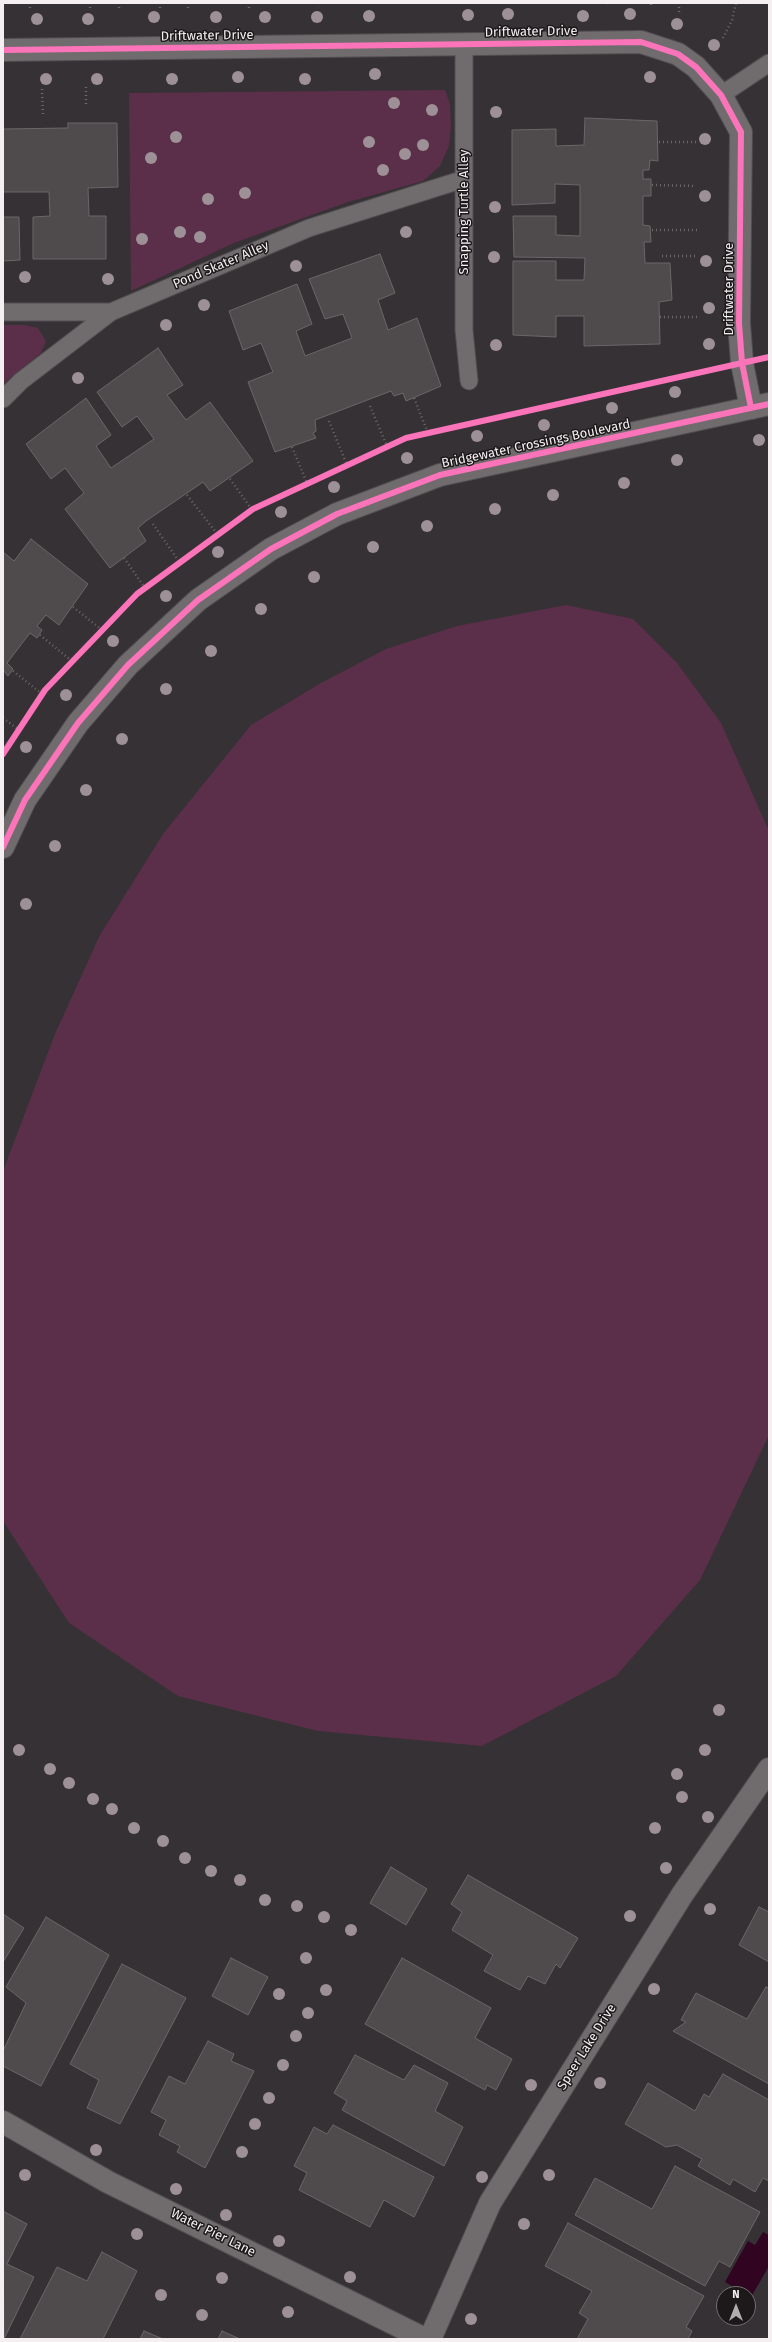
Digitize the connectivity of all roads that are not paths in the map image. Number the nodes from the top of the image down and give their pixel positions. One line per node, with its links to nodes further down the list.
1 (464, 44): 2 (street, Driftwater Drive); 4 (street, Driftwater Drive); 5 (lane, Snapping Turtle Alley)
2 (3, 50)
3 (769, 63): 4 (lane)
4 (721, 95): 10 (street, Driftwater Drive)
5 (464, 179): 7 (lane, Pond Skater Alley); 8 (lane, Snapping Turtle Alley)
6 (3, 312): 7 (lane)
7 (112, 312): 9 (lane, Pond Skater Alley)
8 (470, 381)
9 (3, 399)
10 (760, 406): 11 (street, Bridgewater Crossings Boulevard)
11 (3, 847)
12 (769, 1769): 15 (street, Speer Lake Drive)
13 (3, 2122): 14 (street, Water Pier Lane)
14 (425, 2339)
15 (430, 2339)

